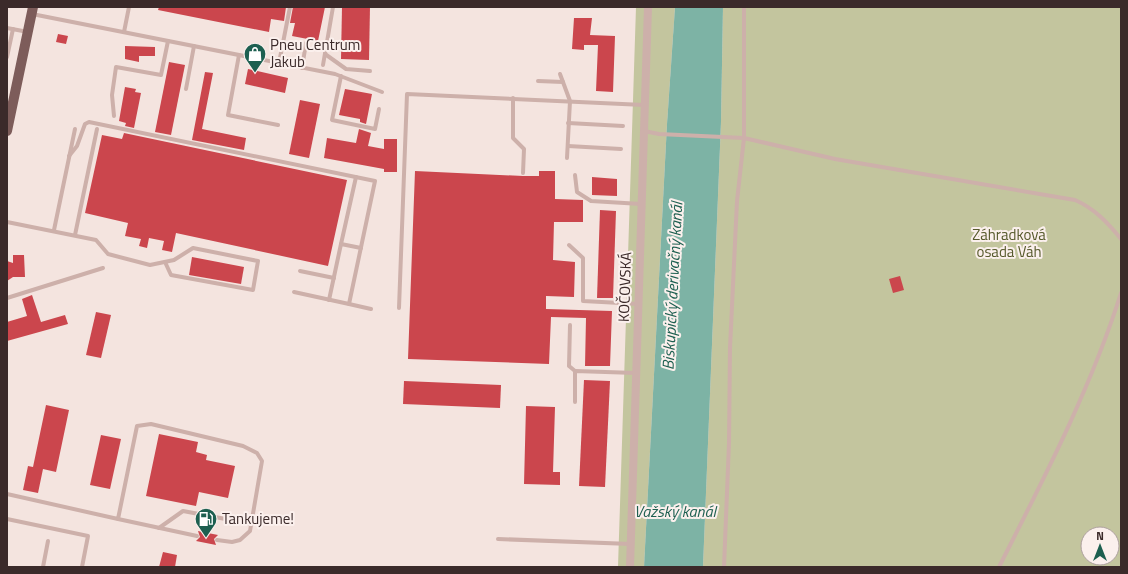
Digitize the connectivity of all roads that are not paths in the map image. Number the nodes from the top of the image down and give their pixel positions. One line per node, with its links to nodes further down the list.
1 (129, 7): 10 (lane)
2 (290, 7): 17 (lane)
3 (333, 7): 14 (lane)
4 (648, 7): 29 (street, KOČOVSKÁ)
5 (744, 7): 39 (lane)
6 (32, 11): 9 (main road); 10 (lane)
7 (7, 28): 8 (lane)
8 (13, 29): 9 (lane); 16 (lane)
9 (28, 32): 37 (main road)
10 (124, 32): 11 (lane)
11 (168, 41): 13 (lane); 31 (lane)
12 (306, 43): 19 (lane)
13 (194, 46): 15 (lane); 25 (lane)
14 (325, 54): 18 (lane); 20 (lane)
15 (239, 55): 17 (lane); 33 (lane)
16 (7, 57)
17 (279, 63): 19 (lane)
18 (323, 64)
19 (302, 68): 22 (lane)
20 (370, 71)
21 (560, 74): 24 (lane)
22 (341, 76): 26 (lane); 30 (lane)
23 (538, 81): 24 (lane)
24 (563, 82): 28 (lane)
25 (186, 89)
26 (382, 92)
27 (513, 98): 28 (lane); 44 (lane); 65 (lane)
28 (570, 101): 29 (lane); 32 (lane)
29 (645, 105): 38 (street, KOČOVSKÁ)
30 (379, 109)
31 (114, 116)
32 (568, 123): 34 (lane); 40 (lane)
33 (278, 125)
34 (623, 126)
35 (75, 129): 42 (lane)
36 (97, 129): 50 (lane)
37 (7, 131)
38 (644, 131): 39 (lane); 47 (street, KOČOVSKÁ)
39 (744, 138): 51 (lane); 84 (lane)
40 (568, 146): 41 (lane); 43 (lane)
41 (620, 148)
42 (69, 156): 46 (lane); 49 (lane)
43 (567, 158)
44 (523, 173)
45 (575, 175): 47 (lane)
46 (356, 177): 52 (lane); 54 (lane)
47 (642, 204): 64 (street, KOČOVSKÁ)
48 (7, 222): 49 (lane)
49 (54, 230): 50 (lane)
50 (75, 235): 55 (lane)
51 (1121, 240)
52 (341, 244): 54 (lane); 58 (lane)
53 (568, 245): 64 (lane)
54 (361, 248): 63 (lane)
55 (165, 262): 55 (lane)
56 (103, 268): 61 (lane)
57 (300, 271): 58 (lane)
58 (334, 278): 62 (lane)
59 (294, 292): 62 (lane)
60 (1121, 293): 85 (lane)
61 (7, 298)
62 (329, 300): 63 (lane)
63 (349, 304): 66 (lane)
64 (639, 304): 69 (street, KOČOVSKÁ)
65 (399, 308)
66 (371, 309)
67 (570, 325): 68 (lane)
68 (575, 370): 69 (lane); 70 (lane)
69 (637, 373): 80 (street, KOČOVSKÁ)
70 (575, 402)
71 (7, 494): 73 (lane)
72 (7, 519): 82 (lane)
73 (118, 519): 74 (lane); 75 (lane)
74 (252, 524): 75 (lane); 78 (lane)
75 (159, 528): 76 (lane)
76 (197, 536)
77 (498, 539): 80 (lane)
78 (217, 540)
79 (48, 541): 81 (lane)
80 (631, 544): 83 (street, KOČOVSKÁ)
81 (43, 567)
82 (82, 567)
83 (630, 567)
84 (724, 567)
85 (999, 567)

